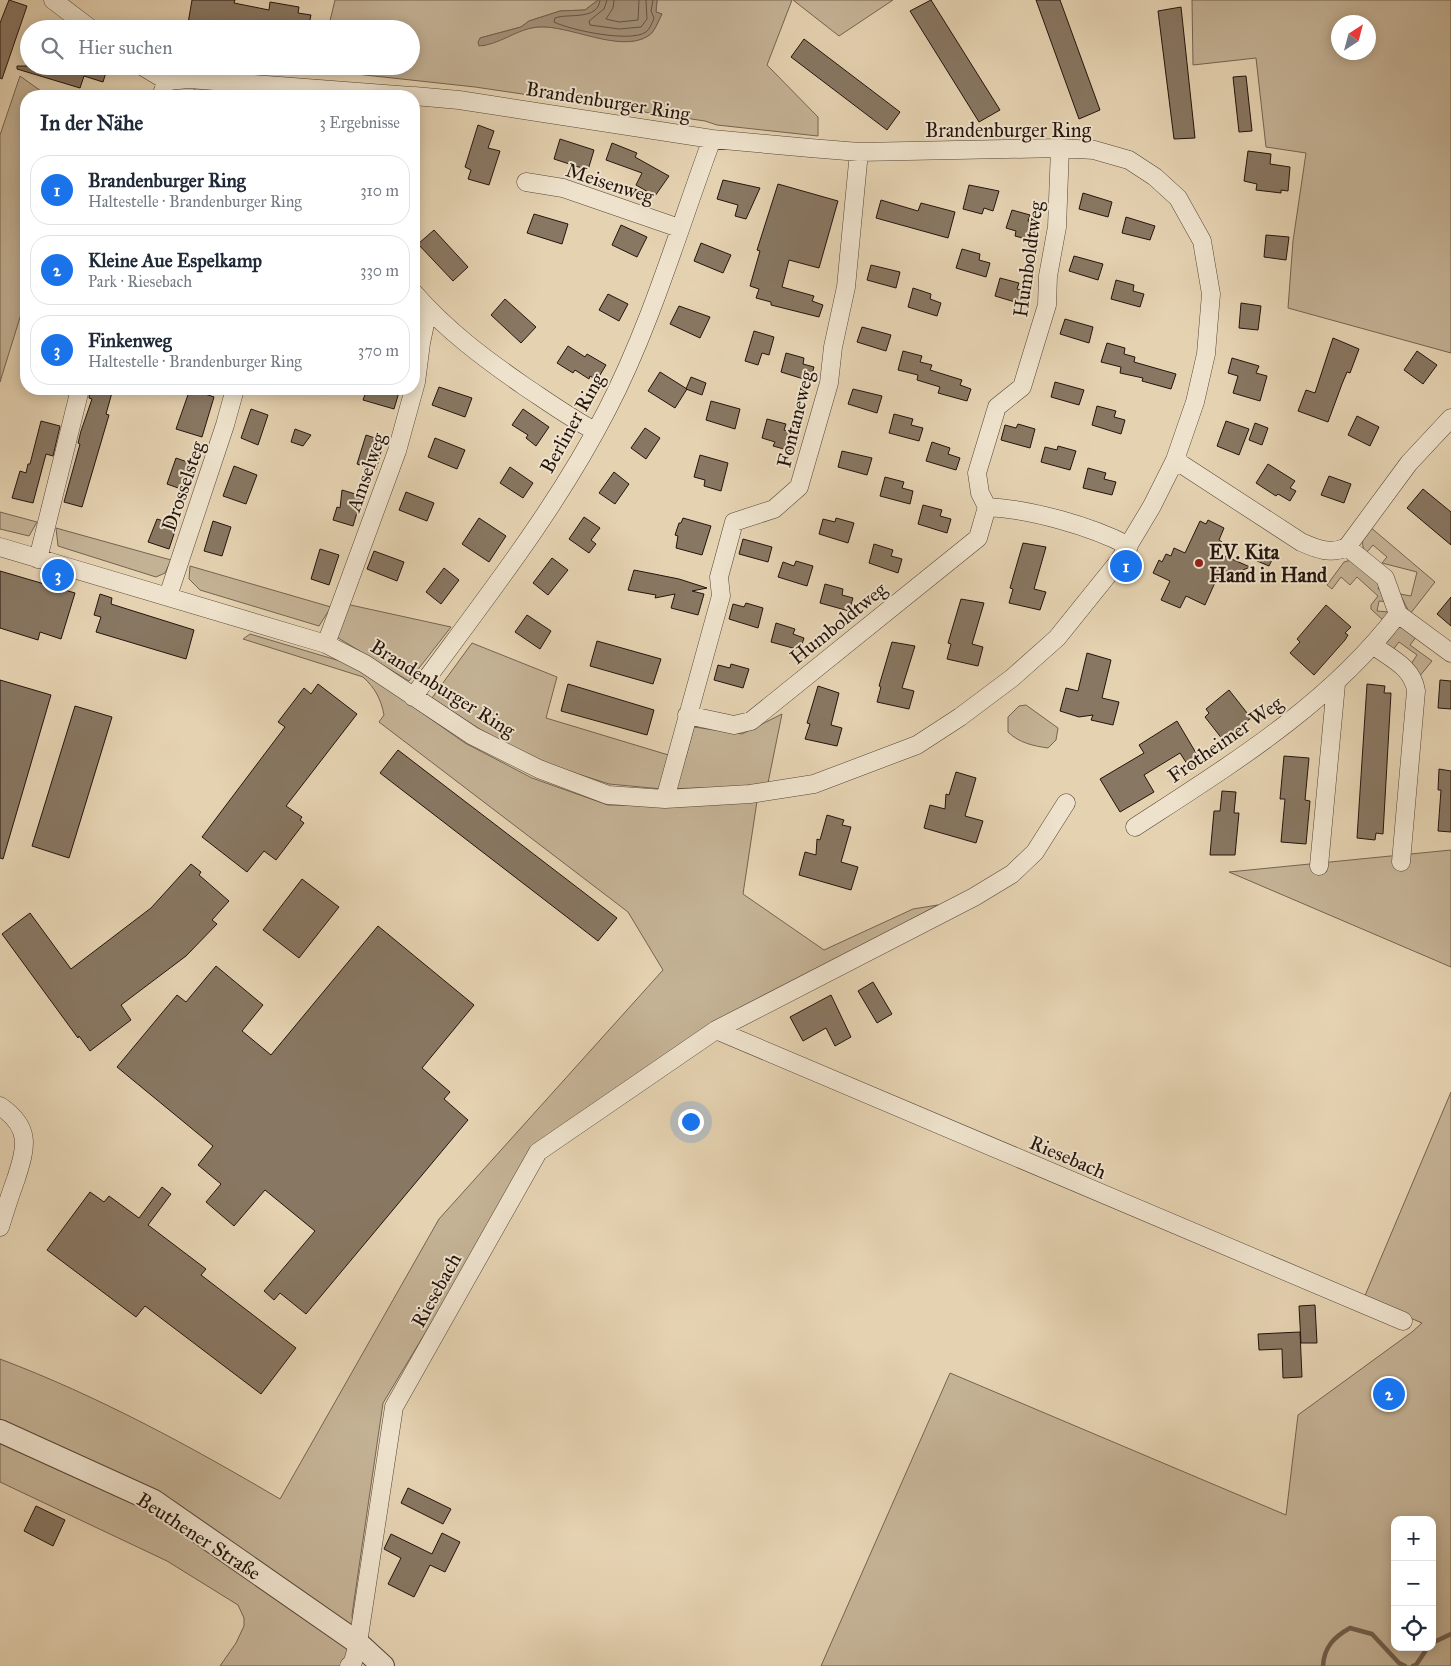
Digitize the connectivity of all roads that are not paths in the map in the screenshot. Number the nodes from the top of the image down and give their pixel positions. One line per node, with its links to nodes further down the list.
1 (53, 0): 2 (street)
2 (79, 20)
3 (151, 75): 4 (street)
4 (164, 89): 5 (street, Brandenburger Ring)
5 (334, 90)
6 (420, 97): 7 (street, Brandenburger Ring)
7 (712, 139): 9 (street, Brandenburger Ring); 11 (street, Berliner Ring)
8 (1060, 148): 9 (street, Brandenburger Ring); 20 (street, Brandenburger Ring); 21 (street, Humboldtweg)
9 (859, 152): 33 (street, Fontaneweg)
10 (526, 182): 11 (street, Meisenweg)
11 (679, 228): 19 (street, Berliner Ring)
12 (420, 300): 13 (street)
13 (428, 310): 14 (street, Amselweg); 19 (street)
14 (420, 344)
15 (79, 395): 25 (street)
16 (233, 395): 26 (street, Drosselsteg)
17 (412, 395): 28 (street, Amselweg)
18 (1451, 418): 24 (street)
19 (595, 431): 32 (street, Berliner Ring)
20 (1175, 460): 22 (street, Brandenburger Ring); 24 (street)
21 (987, 506): 22 (street); 33 (street, Humboldtweg)
22 (1129, 546): 34 (street, Brandenburger Ring)
23 (0, 547): 25 (street, Brandenburger Ring)
24 (1346, 547): 27 (street)
25 (38, 559): 26 (street, Brandenburger Ring)
26 (168, 596): 28 (street, Brandenburger Ring)
27 (1398, 614): 29 (street, Frotheimer Weg); 30 (street)
28 (326, 644): 32 (street, Brandenburger Ring)
29 (1374, 646): 31 (street, Frotheimer Weg); 37 (street)
30 (1451, 653)
31 (1336, 684): 36 (street, Frotheimer Weg); 38 (street)
32 (413, 697): 34 (street, Brandenburger Ring)
33 (687, 715): 34 (street, Fontaneweg)
34 (665, 799)
35 (1066, 803): 39 (street, Riesebach)
36 (1135, 827)
37 (1402, 862)
38 (1319, 866)
39 (716, 1030): 42 (street, Riesebach); 44 (street, Riesebach)
40 (0, 1106): 41 (street)
41 (0, 1227)
42 (1403, 1322)
43 (0, 1431): 44 (street, Beuthener Straße)
44 (358, 1643): 45 (street, Riesebach); 46 (street, Beuthener Straße)
45 (349, 1666)
46 (383, 1666)

